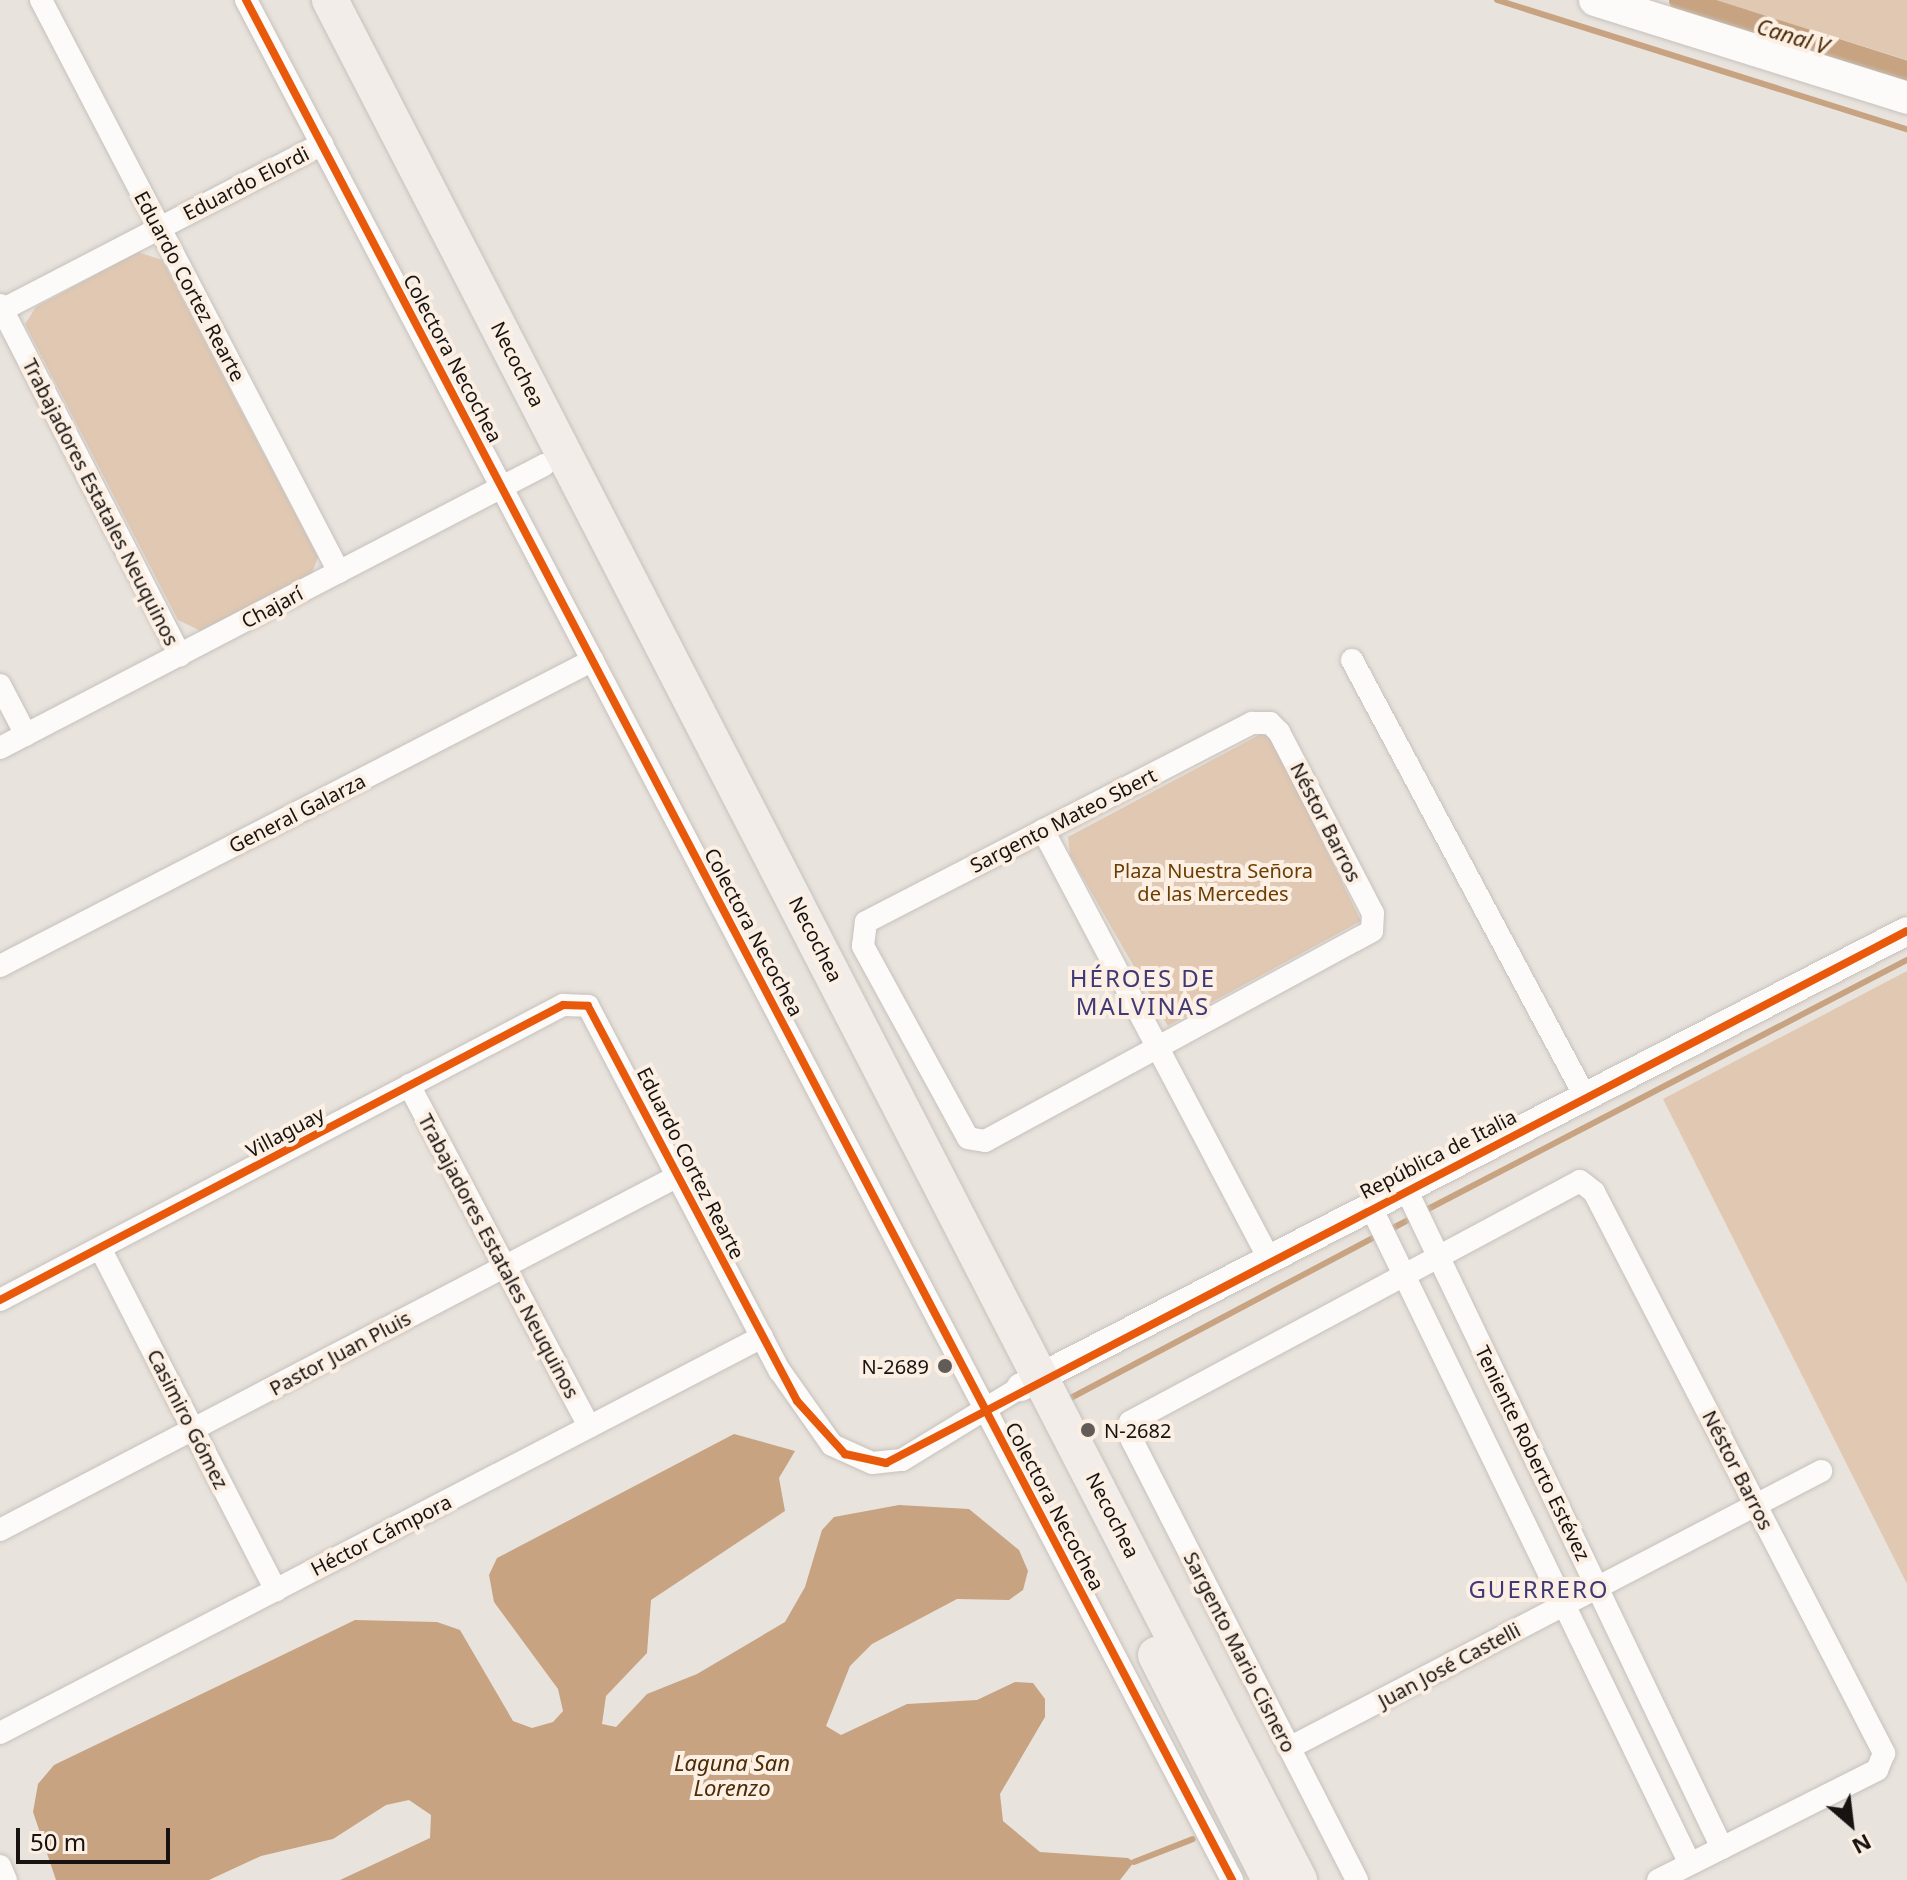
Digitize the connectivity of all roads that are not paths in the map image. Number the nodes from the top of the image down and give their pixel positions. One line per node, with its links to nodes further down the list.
1 (41, 0): 8 (street, Eduardo Cortez Rearte)
2 (246, 0): 7 (street, Colectora Necochea)
3 (304, 0): 10 (main road, Necochea)
4 (330, 0): 37 (main road, Necochea)
5 (1595, 0): 6 (main road)
6 (1907, 98)
7 (322, 144): 8 (street, Eduardo Elordi); 11 (street, Colectora Necochea)
8 (160, 228): 9 (street, Eduardo Elordi); 12 (street, Eduardo Cortez Rearte)
9 (1, 309): 13 (street, Trabajadores Estatales Neuquinos)
10 (544, 465): 11 (street, Chajarí); 37 (main road, Necochea)
11 (502, 487): 12 (street, Chajarí); 14 (street, Colectora Necochea)
12 (339, 572): 13 (street, Chajarí)
13 (180, 655): 18 (street, Chajarí)
14 (593, 660): 22 (street, General Galarza); 38 (street, Colectora Necochea)
15 (1352, 660): 26 (street)
16 (0, 685): 18 (street)
17 (1270, 723): 20 (street, Sargento Mateo Sbert); 24 (street, Néstor Barros)
18 (26, 735): 19 (street, Chajarí)
19 (0, 748)
20 (1043, 830): 24 (street); 24 (street, Sargento Mateo Sbert)
21 (1907, 931): 26 (street, República de Italia)
22 (0, 966)
23 (588, 1006): 25 (street, Villaguay); 27 (street, Eduardo Cortez Rearte)
24 (1158, 1049): 32 (street)
25 (409, 1085): 30 (street, Villaguay); 33 (street, Trabajadores Estatales Neuquinos)
26 (1585, 1097): 28 (street, República de Italia)
27 (680, 1175): 33 (street, Pastor Juan Pluis); 36 (street, Eduardo Cortez Rearte)
28 (1406, 1189): 29 (street, República de Italia); 31 (street, Teniente Roberto Estévez)
29 (1371, 1207): 32 (street, República de Italia); 34 (street, Teniente Roberto Estévez)
30 (100, 1248): 35 (street, Villaguay); 40 (street, Casimiro Gómez)
31 (1437, 1253): 34 (street); 42 (street, Néstor Barros); 44 (street, Teniente Roberto Estévez)
32 (1269, 1259): 37 (street, República de Italia)
33 (505, 1267): 39 (street, Trabajadores Estatales Neuquinos); 40 (street, Pastor Juan Pluis)
34 (1404, 1271): 46 (street, Teniente Roberto Estévez); 48 (street, Sargento Mario Cisnero)
35 (0, 1300)
36 (762, 1337): 38 (street, Eduardo Cortez Rearte); 39 (street, Héctor Cámpora)
37 (1032, 1382): 38 (street, República de Italia); 54 (main road, Necochea); 55 (main road, Necochea)
38 (987, 1410): 53 (street, Colectora Necochea)
39 (589, 1427): 45 (street, Héctor Cámpora)
40 (193, 1429): 43 (street, Pastor Juan Pluis); 45 (street, Casimiro Gómez)
41 (1821, 1471): 42 (street, Juan José Castelli)
42 (1756, 1505): 44 (street, Juan José Castelli); 49 (street, Néstor Barros)
43 (0, 1530)
44 (1597, 1588): 46 (street, Juan José Castelli); 49 (street, Teniente Roberto Estévez)
45 (276, 1590): 47 (street, Héctor Cámpora)
46 (1565, 1605): 48 (street, Juan José Castelli); 50 (street, Teniente Roberto Estévez)
47 (0, 1733)
48 (1289, 1748): 56 (street, Sargento Mario Cisnero)
49 (1722, 1848): 50 (street)
50 (1690, 1864): 57 (street)
51 (0, 1866): 52 (street)
52 (6, 1880)
53 (1232, 1880)
54 (1270, 1880)
55 (1299, 1880)
56 (1357, 1880)
57 (1658, 1880)

